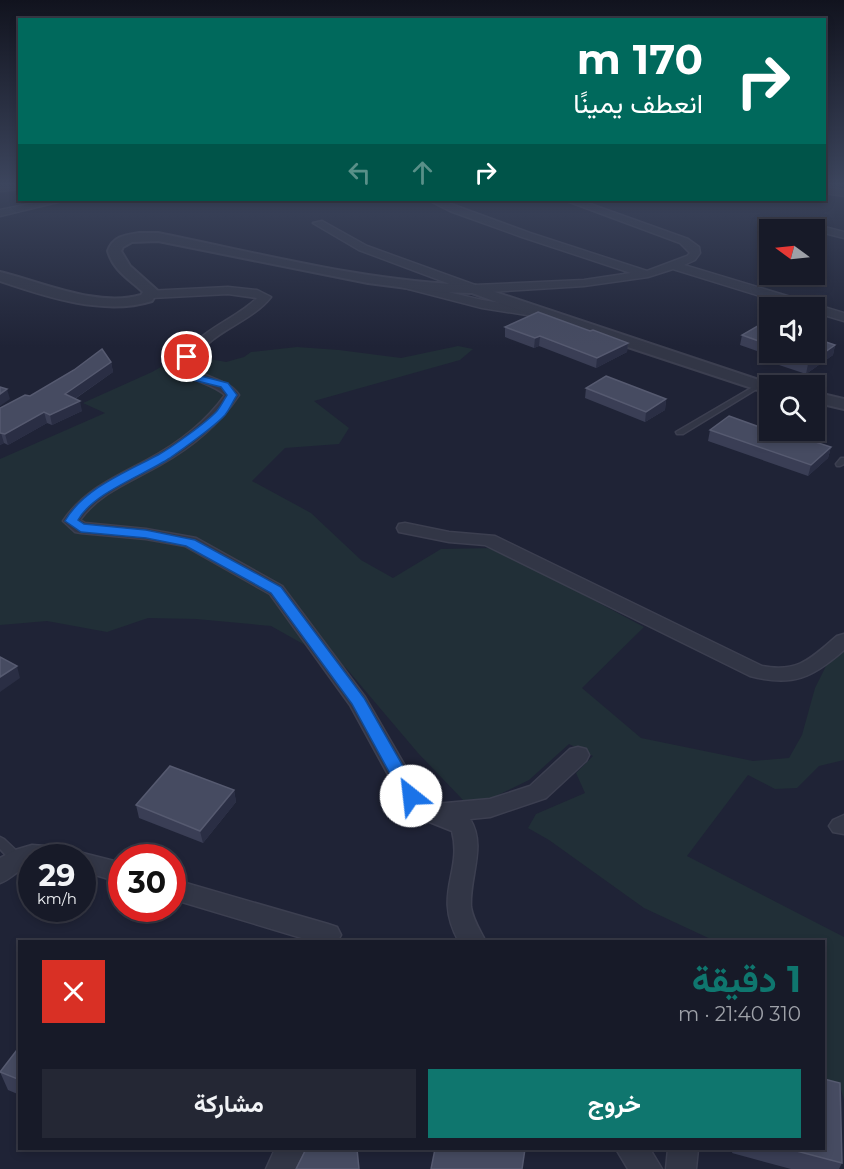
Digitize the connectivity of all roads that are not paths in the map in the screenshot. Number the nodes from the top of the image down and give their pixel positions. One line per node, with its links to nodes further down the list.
1 (128, 239): 11 (street)
2 (166, 239): 9 (street)
3 (346, 239): 10 (street)
4 (537, 239): 7 (street)
5 (677, 239): 6 (street)
6 (673, 266): 7 (street); 12 (street)
7 (648, 274): 10 (street)
8 (0, 276): 11 (street)
9 (400, 284): 10 (street); 14 (street)
10 (474, 289): 14 (street)
11 (151, 294): 24 (street)
12 (777, 297)
13 (825, 311): 15 (street)
14 (539, 313): 16 (street)
15 (844, 317)
16 (759, 385)
17 (759, 390): 20 (lane)
18 (825, 400): 19 (street)
19 (844, 404)
20 (680, 432)
21 (405, 528): 22 (street)
22 (844, 640)
23 (578, 755): 24 (street)
24 (430, 813): 29 (street)
25 (0, 842): 26 (lane)
26 (9, 866)
27 (186, 893): 28 (street)
28 (327, 935)
29 (472, 940)
30 (291, 1150): 33 (street)
31 (632, 1150): 34 (street)
32 (683, 1150): 35 (street)
33 (281, 1169)
34 (647, 1169)
35 (681, 1169)

